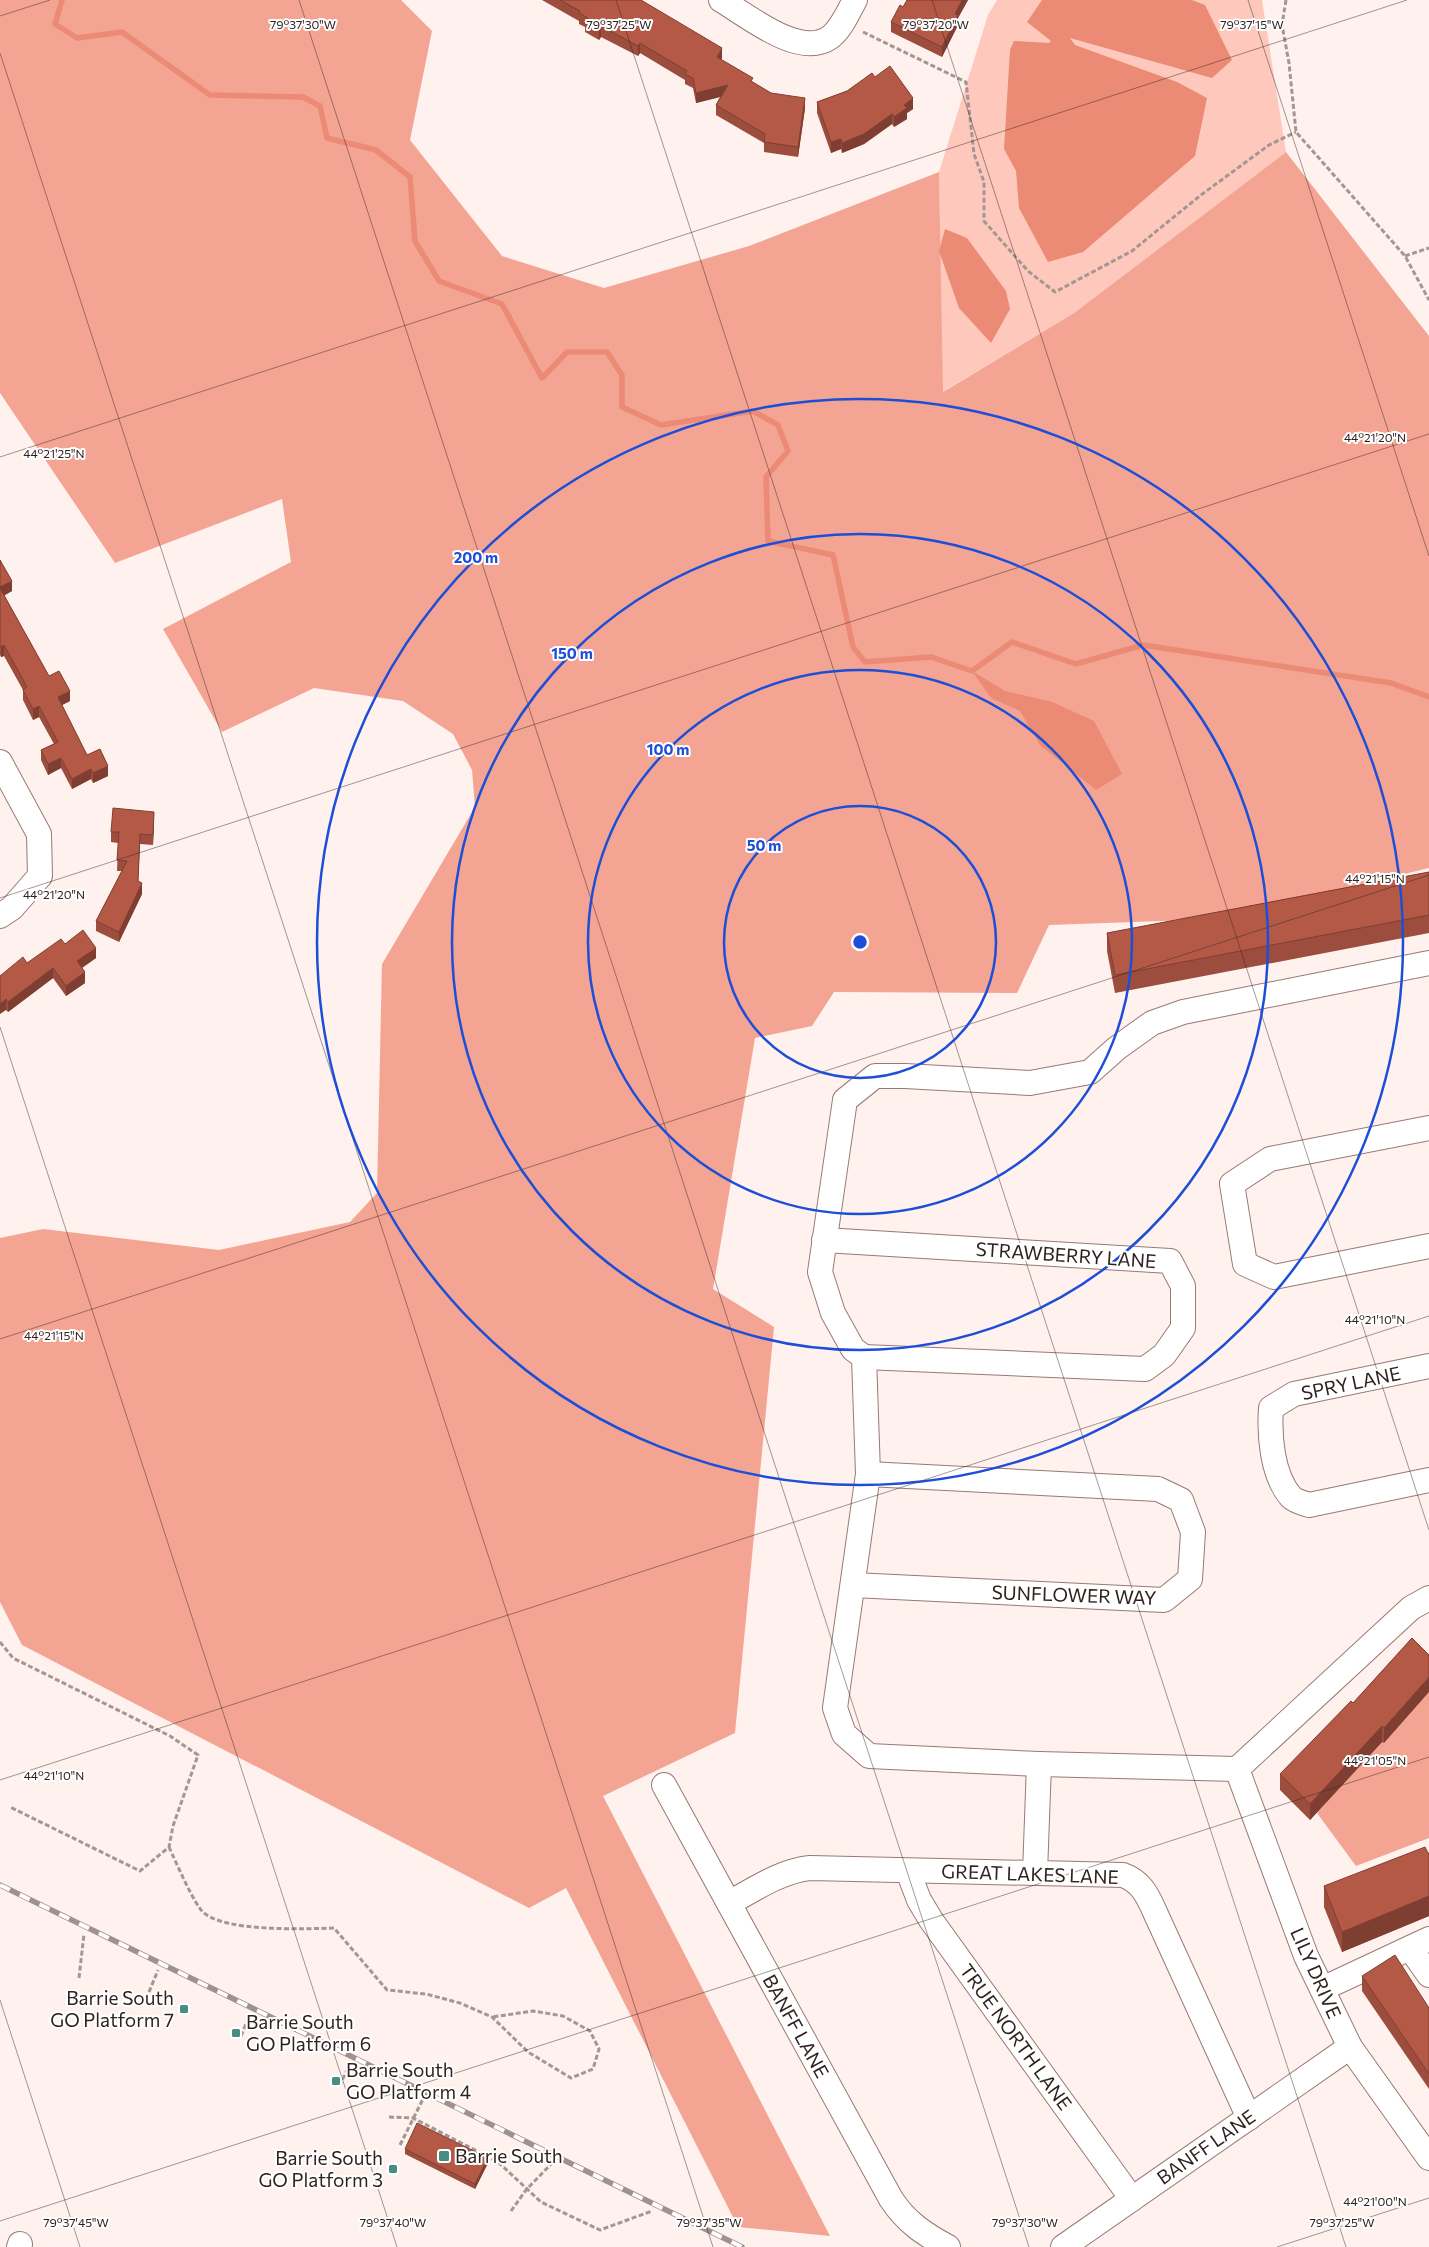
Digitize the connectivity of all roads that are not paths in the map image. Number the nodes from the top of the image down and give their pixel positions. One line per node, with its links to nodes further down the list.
1 (721, 0): 2 (street)
2 (855, 0)
3 (0, 762): 4 (street)
4 (0, 916)
5 (1429, 964): 7 (street)
6 (1429, 1128): 8 (street)
7 (824, 1240): 9 (street); 9 (street, STRAWBERRY LANE)
8 (1429, 1246)
9 (864, 1357): 11 (street)
10 (1429, 1366): 12 (street, SPRY LANE)
11 (868, 1474): 13 (street); 13 (street, SUNFLOWER WAY)
12 (1429, 1480)
13 (853, 1585): 15 (street)
14 (1429, 1598): 16 (street)
15 (1039, 1764): 16 (street); 19 (street)
16 (1237, 1769): 23 (street, LILY DRIVE)
17 (664, 1785): 20 (street, BANFF LANE)
18 (908, 1871): 19 (street, GREAT LAKES LANE); 20 (street, GREAT LAKES LANE); 27 (street, TRUE NORTH LANE)
19 (1035, 1873): 25 (street, GREAT LAKES LANE)
20 (729, 1903): 28 (street, BANFF LANE)
21 (1420, 1944): 22 (street); 23 (street)
22 (1429, 1975)
23 (1322, 1989): 24 (street, LILY DRIVE)
24 (1350, 2047): 25 (street, BANFF LANE); 26 (street, LILY DRIVE)
25 (1249, 2118): 27 (street, BANFF LANE)
26 (1429, 2158)
27 (1132, 2199): 29 (street, BANFF LANE)
28 (948, 2247)
29 (1063, 2247)

